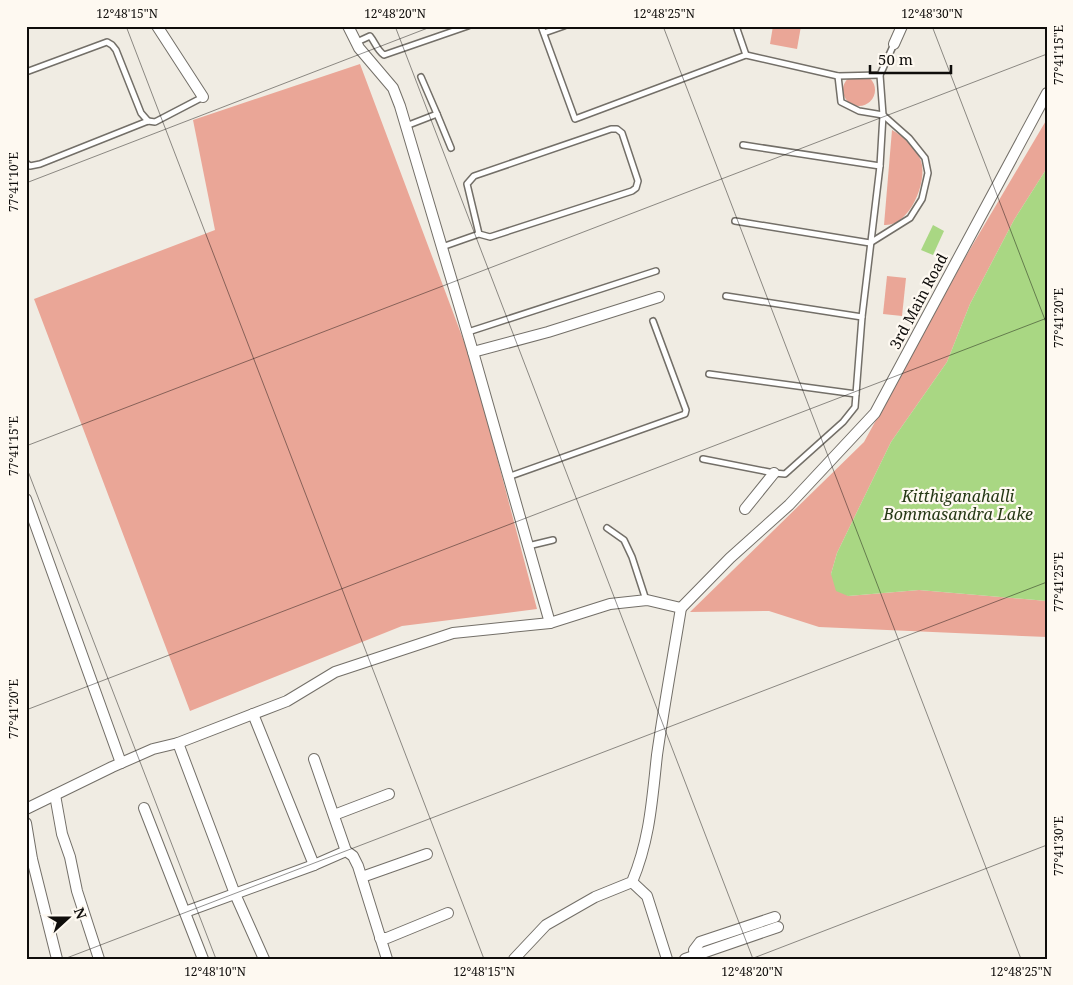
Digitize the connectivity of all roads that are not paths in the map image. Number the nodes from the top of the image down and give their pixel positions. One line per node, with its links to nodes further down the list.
1 (157, 26): 17 (street)
2 (348, 26): 9 (street)
3 (468, 26): 9 (lane)
4 (541, 26): 8 (lane)
5 (564, 26): 8 (lane)
6 (736, 26): 11 (lane)
7 (902, 26): 10 (street)
8 (544, 33): 11 (lane)
9 (356, 43): 21 (street)
10 (894, 44): 13 (lane)
11 (746, 55): 14 (lane)
12 (26, 72): 20 (lane)
13 (880, 75): 14 (lane); 19 (lane)
14 (838, 76): 19 (lane)
15 (421, 77): 18 (lane)
16 (1047, 93): 48 (street, 3rd Main Road)
17 (203, 97): 20 (lane)
18 (437, 114): 21 (lane); 23 (lane)
19 (883, 114): 25 (lane); 28 (lane)
20 (148, 121): 24 (lane)
21 (406, 126): 29 (street)
22 (743, 145): 25 (lane)
23 (451, 148)
24 (26, 163)
25 (880, 166): 28 (lane)
26 (735, 221): 28 (lane)
27 (479, 234): 27 (lane); 29 (lane)
28 (870, 243): 33 (lane)
29 (442, 248): 35 (street)
30 (656, 271): 35 (lane)
31 (726, 296): 33 (lane)
32 (659, 297): 36 (street)
33 (862, 317): 38 (lane)
34 (653, 321): 41 (lane)
35 (467, 332): 36 (street)
36 (473, 352): 41 (street)
37 (709, 374): 38 (lane)
38 (856, 394): 40 (lane)
39 (703, 459): 40 (lane)
40 (774, 473): 43 (street)
41 (507, 477): 46 (street)
42 (26, 499): 53 (street)
43 (745, 509)
44 (606, 528): 47 (lane)
45 (553, 540): 46 (lane)
46 (527, 546): 49 (street)
47 (646, 600): 48 (street); 49 (street)
48 (681, 608): 64 (street)
49 (550, 623): 50 (street)
50 (253, 714): 51 (street); 62 (street)
51 (178, 743): 53 (street); 65 (street)
52 (314, 759): 58 (street)
53 (121, 763): 55 (street)
54 (389, 794): 58 (street)
55 (55, 795): 57 (street); 74 (street)
56 (144, 808): 66 (street)
57 (26, 809)
58 (334, 815): 60 (street)
59 (26, 823): 73 (street)
60 (346, 851): 62 (street); 63 (street)
61 (427, 854): 63 (street)
62 (314, 864): 65 (street)
63 (362, 877): 70 (street)
64 (632, 882): 78 (street); 79 (street)
65 (235, 894): 66 (street); 76 (street)
66 (185, 912): 75 (street)
67 (448, 913): 70 (street)
68 (775, 917): 72 (street)
69 (778, 927): 71 (street)
70 (380, 938): 77 (street)
71 (708, 955): 72 (street)
72 (690, 957)
73 (57, 959)
74 (99, 959)
75 (203, 959)
76 (264, 959)
77 (387, 959)
78 (514, 959)
79 (667, 959)

